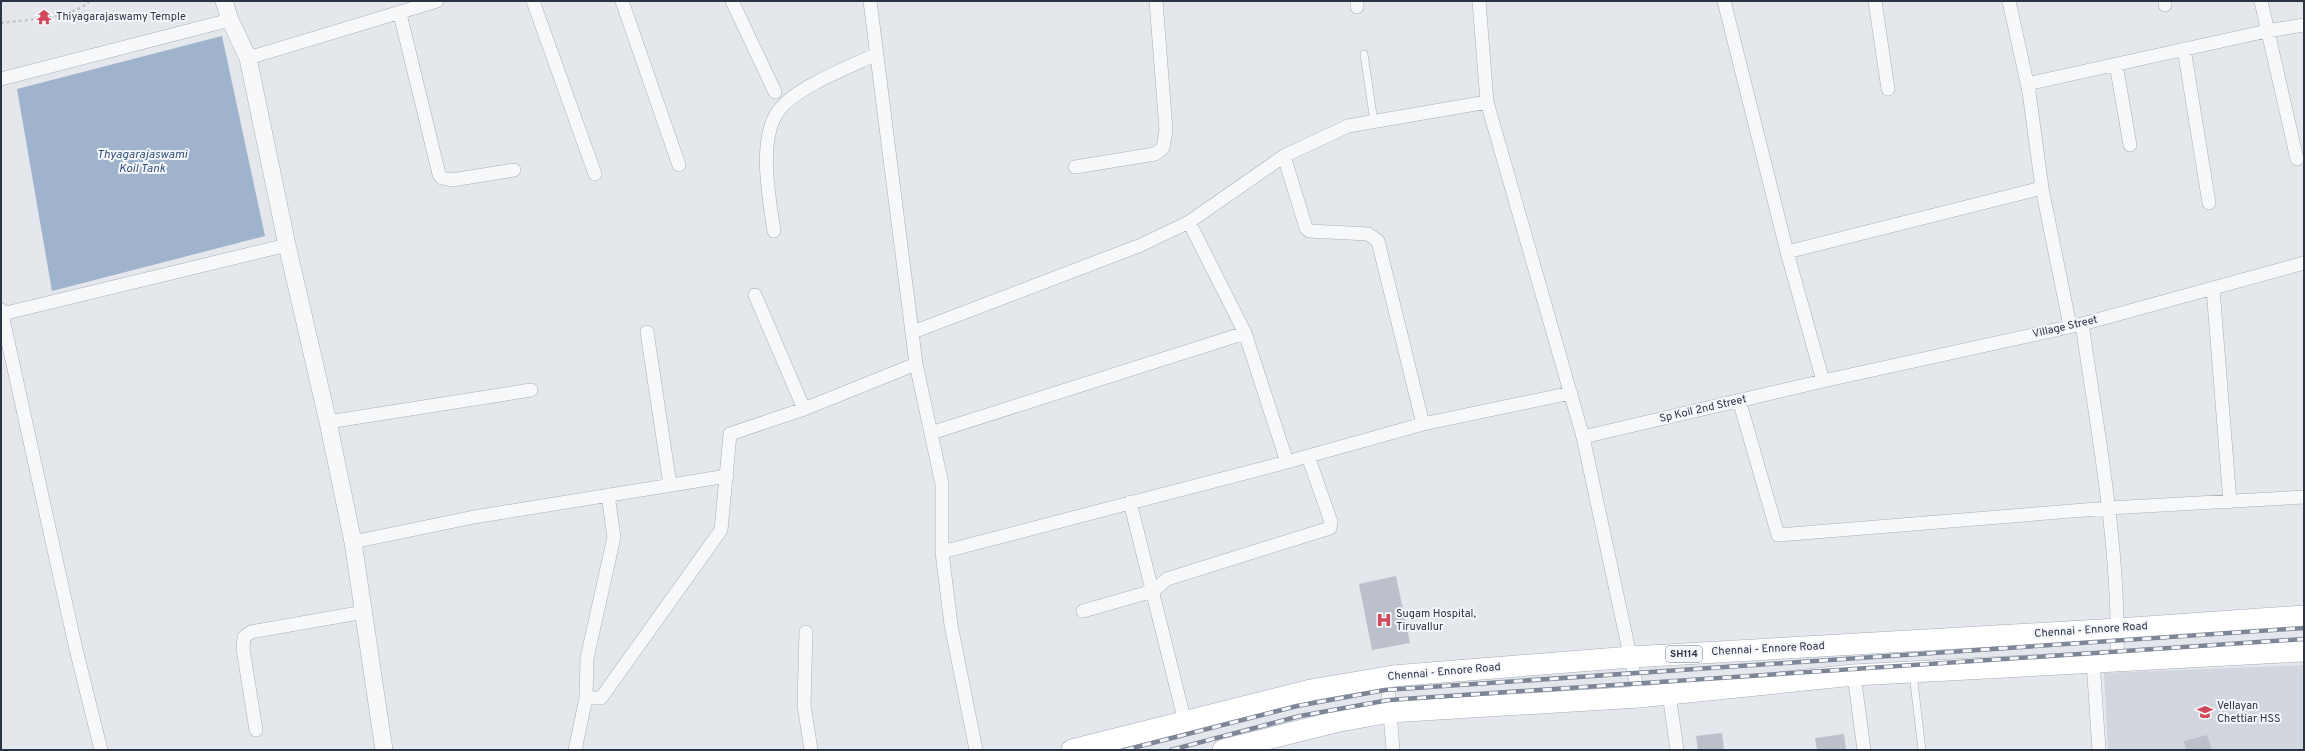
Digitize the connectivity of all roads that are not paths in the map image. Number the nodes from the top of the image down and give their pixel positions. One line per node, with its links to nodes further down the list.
1 (224, 1): 14 (street)
2 (437, 1): 13 (street)
3 (533, 1): 34 (street)
4 (622, 1): 31 (street)
5 (732, 1): 25 (street)
6 (870, 1): 19 (street)
7 (1156, 1): 32 (street)
8 (1479, 1): 26 (street)
9 (1724, 1): 40 (street)
10 (1875, 1): 24 (street)
11 (2010, 1): 23 (street)
12 (2261, 1): 16 (street)
13 (400, 14): 20 (street); 33 (street)
14 (230, 20): 20 (street); 22 (street)
15 (2304, 25): 16 (street)
16 (2267, 31): 17 (street); 30 (street)
17 (2184, 49): 21 (street); 36 (street)
18 (1364, 54): 27 (lane)
19 (875, 55): 38 (street); 47 (street)
20 (248, 58): 39 (street)
21 (2116, 64): 23 (street); 28 (street)
22 (1, 79)
23 (2027, 84): 35 (street)
24 (1888, 89)
25 (775, 92)
26 (1487, 102): 27 (street); 52 (street)
27 (1374, 122): 29 (street)
28 (2130, 145)
29 (1284, 156): 37 (street); 56 (street)
30 (2297, 159)
31 (679, 165)
32 (1075, 167)
33 (514, 170)
34 (595, 174)
35 (2042, 188): 40 (street); 45 (street)
36 (2209, 202)
37 (1190, 222): 47 (street); 48 (street)
38 (774, 231)
39 (287, 245): 44 (street); 55 (street)
40 (1787, 252): 50 (street)
41 (2304, 263): 42 (street, Village Street)
42 (2213, 289): 45 (street, Village Street); 66 (street)
43 (755, 295): 54 (street)
44 (1, 312): 89 (street)
45 (2076, 325): 50 (street, Village Street); 67 (street)
46 (646, 332): 62 (street)
47 (913, 332): 49 (street)
48 (1245, 333): 57 (street); 60 (street)
49 (916, 364): 54 (street); 57 (street)
50 (1823, 381): 53 (street, Sp Koil 2nd Street)
51 (531, 390): 55 (street)
52 (1571, 393): 56 (street); 58 (street)
53 (1739, 400): 58 (street, Sp Koil 2nd Street); 67 (street)
54 (804, 408): 61 (street)
55 (328, 422): 68 (street)
56 (1423, 424): 59 (street)
57 (931, 433): 69 (street)
58 (1583, 437): 77 (street)
59 (1308, 456): 60 (street); 70 (street)
60 (1288, 462): 65 (street)
61 (727, 476): 62 (street); 85 (street)
62 (670, 486): 63 (street)
63 (608, 495): 68 (street); 85 (street)
64 (2304, 497): 66 (street)
65 (1130, 502): 69 (street); 70 (street)
66 (2230, 502): 67 (street)
67 (2109, 508): 74 (street)
68 (353, 542): 72 (street)
69 (942, 552): 93 (street)
70 (1153, 591): 71 (street); 87 (street)
71 (1083, 611)
72 (364, 612): 88 (street); 90 (street)
73 (2304, 616): 74 (main road, Chennai - Ennore Road / SH114)
74 (2118, 629): 77 (main road, Chennai - Ennore Road / SH114); 78 (street)
75 (806, 632): 92 (street)
76 (2304, 651): 78 (main road)
77 (1631, 657): 82 (main road, Chennai - Ennore Road / SH114); 84 (street)
78 (2117, 660): 79 (main road)
79 (2093, 662): 80 (main road); 100 (street)
80 (1913, 672): 81 (main road); 99 (lane)
81 (1854, 676): 83 (main road); 98 (street)
82 (1387, 677): 86 (street); 87 (main road, Chennai - Ennore Road / SH114)
83 (1669, 694): 84 (main road); 97 (street)
84 (1639, 697): 86 (main road)
85 (586, 698): 91 (street)
86 (1390, 712): 95 (main road); 96 (street)
87 (1185, 722): 94 (main road, Chennai - Ennore Road / SH114)
88 (256, 730)
89 (101, 750)
90 (384, 750)
91 (574, 750)
92 (811, 750)
93 (976, 750)
94 (1072, 750)
95 (1223, 750)
96 (1393, 750)
97 (1677, 750)
98 (1864, 750)
99 (1922, 750)
100 (2099, 750)

